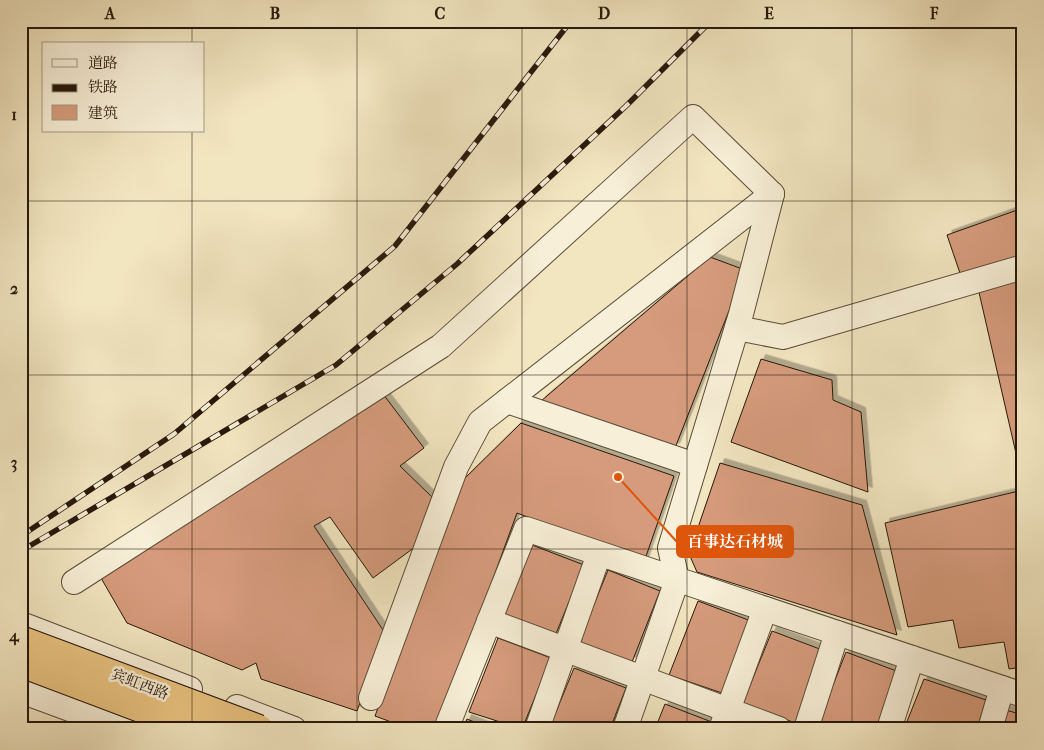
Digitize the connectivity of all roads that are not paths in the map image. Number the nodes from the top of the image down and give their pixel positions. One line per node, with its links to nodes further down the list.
1 (772, 194): 3 (street); 4 (street); 8 (street)
2 (1023, 268): 3 (street)
3 (737, 328): 5 (street)
4 (507, 401): 5 (street); 21 (street)
5 (695, 465): 7 (street)
6 (599, 554): 7 (street); 10 (street); 14 (street)
7 (677, 580): 9 (street); 17 (street)
8 (74, 582)
9 (765, 609): 12 (street); 22 (street)
10 (489, 621): 14 (street); 28 (street)
11 (21, 624): 19 (street)
12 (837, 633): 15 (street); 32 (street)
13 (21, 640): 26 (main road, 宾虹西路, bridge)
14 (565, 650): 17 (street); 29 (street)
15 (912, 658): 20 (street); 33 (street)
16 (21, 663): 25 (main road, 宾虹西路, bridge)
17 (643, 678): 22 (street); 30 (street)
18 (21, 691): 23 (street)
19 (195, 691): 24 (street); 27 (street)
20 (1012, 691): 34 (street)
21 (371, 698)
22 (725, 719): 31 (street)
23 (124, 729)
24 (180, 729)
25 (196, 729)
26 (259, 729)
27 (294, 729)
28 (446, 729)
29 (537, 729)
30 (625, 729)
31 (779, 729)
32 (806, 729)
33 (889, 729)
34 (990, 729)

